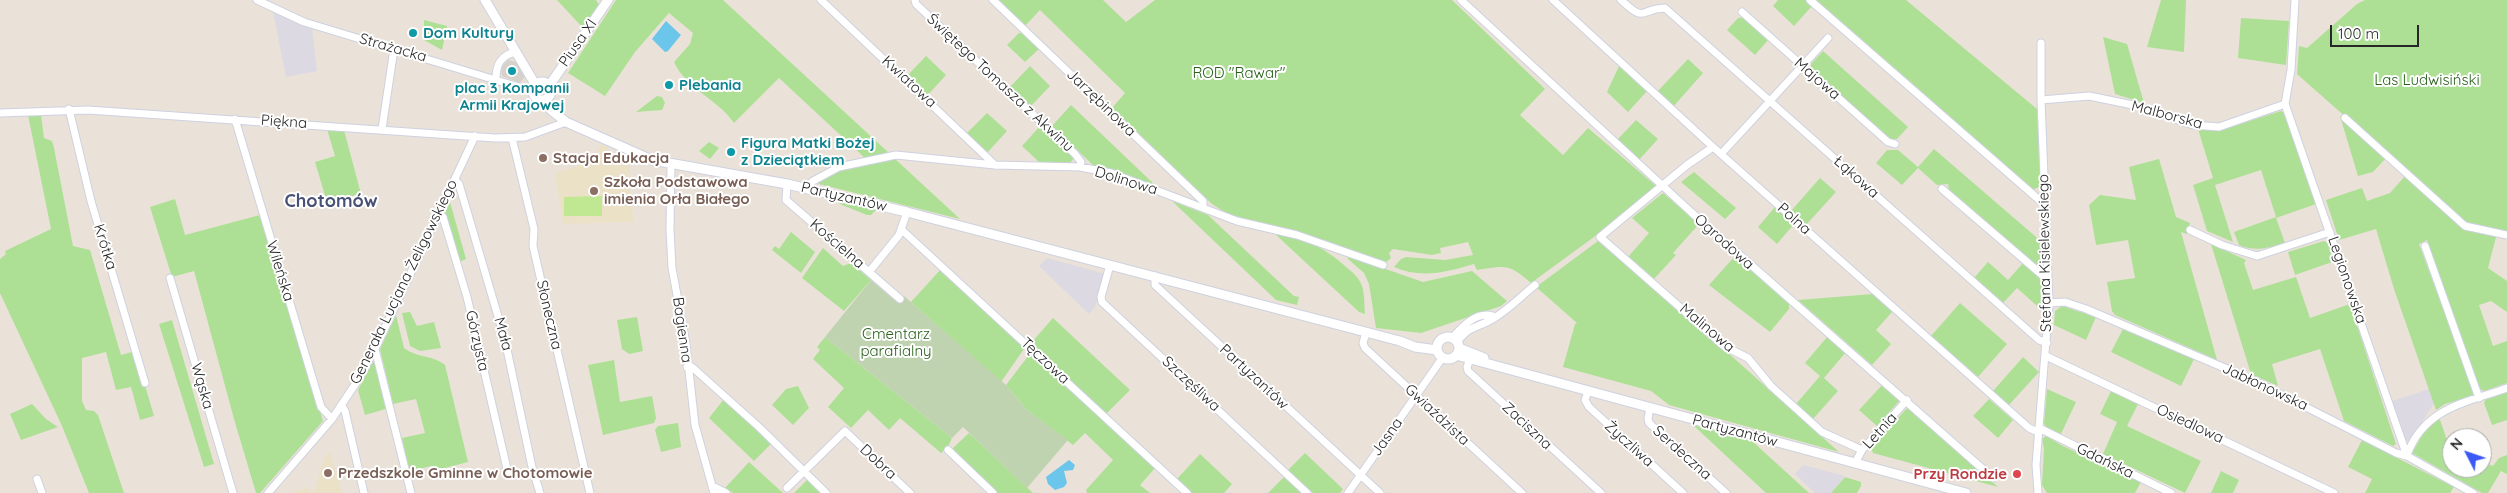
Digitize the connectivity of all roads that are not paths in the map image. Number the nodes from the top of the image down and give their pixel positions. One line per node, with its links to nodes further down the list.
1 (257, 0): 15 (street, Strażacka)
2 (485, 0): 16 (street)
3 (608, 0): 19 (street, Piusa XI)
4 (821, 0): 37 (street, Kwiatowa)
5 (914, 0): 38 (street, Świętego Tomasza z Akwinu)
6 (993, 0): 45 (street, Jarzębinowa)
7 (1461, 0): 41 (street, Ogrodowa)
8 (1553, 0): 34 (street, Polna)
9 (1621, 0): 23 (street, Łąkowa)
10 (1810, 0): 44 (street)
11 (2295, 0): 24 (street)
12 (1742, 12): 17 (street, Majowa)
13 (1828, 38): 17 (street)
14 (2041, 43): 22 (street, Stefana Kisielewskiego)
15 (394, 49): 18 (street, Strażacka); 30 (street)
16 (516, 52): 18 (street); 20 (street)
17 (1802, 67): 23 (street); 33 (street, Majowa)
18 (496, 79): 20 (street, Strażacka)
19 (549, 86): 20 (street); 21 (street)
20 (534, 88): 21 (street)
21 (544, 100): 29 (street, Partyzantów)
22 (2041, 100): 24 (street, Malborska); 44 (street, Stefana Kisielewskiego)
23 (1771, 101): 35 (street); 63 (street, Łąkowa)
24 (2285, 104): 50 (street, Legionowska)
25 (69, 109): 26 (street, Piękna); 28 (street, Piękna); 70 (street, Krótka)
26 (0, 113)
27 (2344, 118): 51 (street)
28 (235, 119): 30 (street, Piękna); 78 (street, Wileńska)
29 (566, 122): 32 (street, Piękna); 36 (street, Partyzantów)
30 (382, 129): 31 (street, Piękna)
31 (475, 136): 32 (street, Piękna); 39 (street, Generała Lucjana Żeligowskiego)
32 (512, 138): 97 (street, Słoneczna)
33 (1895, 144)
34 (1713, 147): 35 (street, Polna); 41 (street)
35 (1722, 154): 79 (street, Polna)
36 (671, 164): 40 (street, Partyzantów); 69 (street, Bagienna)
37 (995, 165): 38 (street, Dolinowa); 42 (street, Dolinowa)
38 (1080, 168): 45 (street, Dolinowa)
39 (455, 180): 46 (street, Generała Lucjana Żeligowskiego); 96 (street, Mała)
40 (787, 184): 42 (street, Partyzantów); 55 (street, Kościelna)
41 (1662, 185): 75 (street, Ogrodowa); 81 (street, Malinowa)
42 (806, 188): 47 (street, Partyzantów)
43 (1942, 189): 58 (street)
44 (2045, 205): 58 (street, Stefana Kisielewskiego)
45 (1203, 207): 54 (street, Dolinowa)
46 (439, 212): 65 (street, Generała Lucjana Żeligowskiego); 85 (street, Górzysta)
47 (908, 212): 48 (street); 53 (street, Partyzantów)
48 (902, 230): 55 (street); 102 (street, Tęczowa)
49 (2190, 230): 50 (street)
50 (2330, 232): 82 (street, Legionowska)
51 (2507, 235)
52 (2425, 246): 74 (street)
53 (1110, 265): 56 (street, Partyzantów); 103 (street, Szczęśliwa)
54 (1383, 265)
55 (869, 272): 60 (street, Kościelna)
56 (1156, 276): 62 (street, Partyzantów); 86 (street, Partyzantów)
57 (170, 278): 92 (street, Wąska)
58 (2048, 280): 61 (street, Stefana Kisielewskiego)
59 (1535, 285): 64 (street)
60 (900, 299)
61 (2049, 303): 63 (street, Stefana Kisielewskiego); 82 (street, Jabłonowska)
62 (1366, 332): 66 (street, Partyzantów); 73 (street, Gwiaździsta)
63 (2047, 343): 68 (street, Stefana Kisielewskiego)
64 (1456, 346): 66 (street); 66 (street); 67 (street, Partyzantów)
65 (375, 349): 76 (street, Generała Lucjana Żeligowskiego); 95 (street)
66 (1439, 351): 73 (street, Jasna)
67 (1470, 356): 72 (street, Partyzantów); 107 (street, Zaciszna)
68 (2046, 356): 79 (street, Stefana Kisielewskiego); 113 (street, Osiedlowa)
69 (687, 367): 84 (street); 90 (street, Bagienna)
70 (145, 383)
71 (2507, 388): 74 (street)
72 (1588, 391): 77 (street, Partyzantów); 108 (street, Życzliwa)
73 (1416, 395): 86 (street, Jasna); 106 (street, Gwiaździsta)
74 (2479, 398): 82 (street)
75 (1907, 400): 81 (street, Letnia); 87 (street, Ogrodowa)
76 (341, 405): 78 (street, Generała Lucjana Żeligowskiego); 94 (street)
77 (1650, 408): 83 (street, Partyzantów); 109 (street, Serdeczna)
78 (332, 419): 93 (street, Generała Lucjana Żeligowskiego)
79 (2039, 430): 111 (street, Stefana Kisielewskiego); 112 (street, Gdańska)
80 (948, 450): 101 (street)
81 (1862, 450): 83 (street, Letnia)
82 (2407, 456): 114 (street, Jabłonowska)
83 (1855, 463): 110 (street, Partyzantów)
84 (806, 472): 89 (street); 99 (street); 100 (street, Dobra)
85 (508, 473)
86 (1360, 475): 104 (street, Jasna); 105 (street)
87 (1993, 478)
88 (37, 479): 91 (street)
89 (787, 488)
90 (713, 490): 98 (street)
91 (42, 493)
92 (233, 493)
93 (268, 493)
94 (364, 493)
95 (412, 493)
96 (540, 493)
97 (590, 493)
98 (726, 493)
99 (826, 493)
100 (910, 493)
101 (992, 493)
102 (1187, 493)
103 (1307, 493)
104 (1348, 493)
105 (1380, 493)
106 (1522, 493)
107 (1601, 493)
108 (1683, 493)
109 (1726, 493)
110 (1966, 493)
111 (2038, 493)
112 (2170, 493)
113 (2334, 493)
114 (2473, 493)

